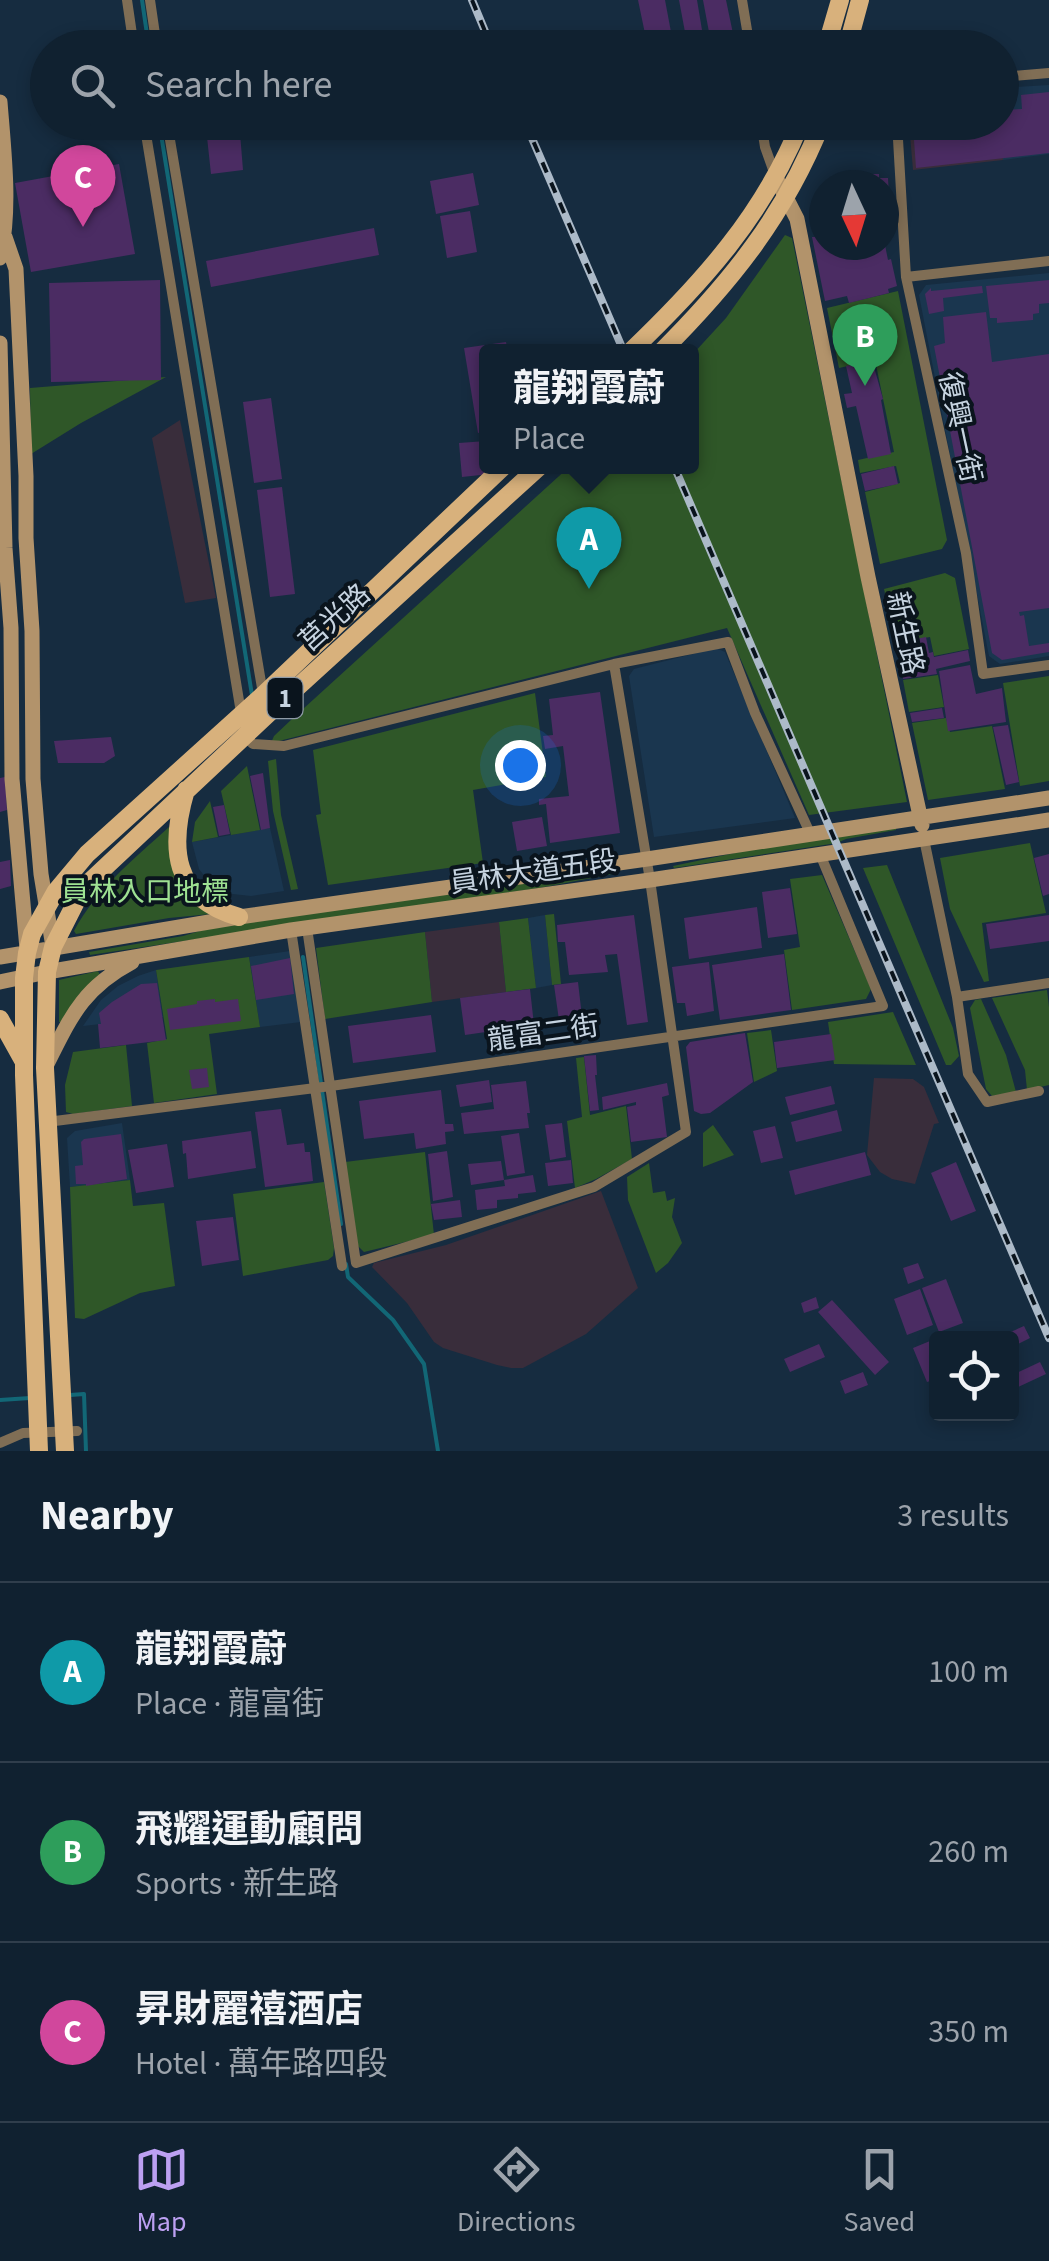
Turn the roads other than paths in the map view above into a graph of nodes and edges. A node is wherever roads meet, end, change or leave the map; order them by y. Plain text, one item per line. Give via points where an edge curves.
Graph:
1 (127, 0) edge
2 (150, 0) edge
3 (742, 0) edge
4 (840, 0) edge
5 (860, 0) edge
6 (131, 30) edge
7 (154, 30) edge
8 (747, 30) edge
9 (831, 30) edge
10 (852, 30) edge
11 (1049, 74) edge
12 (1019, 75) edge
13 (0, 102) edge
14 (147, 140) edge
15 (170, 140) edge
16 (764, 140) edge
17 (792, 140) edge
18 (815, 140) edge
19 (898, 140) edge
20 (775, 176) junction
21 (786, 196) junction
22 (2, 237) edge
23 (0, 258) edge
24 (1049, 262) edge
25 (906, 277) junction
26 (0, 344) edge
27 (638, 344) edge
28 (669, 344) edge
29 (496, 474) edge
30 (531, 474) edge
31 (26, 538) junction
32 (2, 550) edge
33 (614, 664) junction
34 (1049, 665) edge
35 (263, 694) junction
36 (242, 712) junction
37 (267, 715) junction
38 (245, 737) junction
39 (187, 789) junction
40 (1049, 798) edge
41 (920, 818) junction
42 (1049, 820) edge
43 (810, 833) junction
44 (924, 838) junction
45 (820, 854) junction
46 (647, 859) junction
47 (650, 880) junction
48 (46, 908) junction
49 (239, 917) junction
50 (299, 929) junction
51 (53, 948) junction
52 (166, 951) junction
53 (27, 953) junction
54 (0, 957) edge
55 (48, 972) junction
56 (24, 978) junction
57 (0, 982) edge
58 (1049, 983) edge
59 (957, 997) junction
60 (0, 1019) edge
61 (672, 1036) junction
62 (25, 1064) junction
63 (45, 1068) junction
64 (331, 1086) junction
65 (316, 1088) junction
66 (1039, 1091) dead end
67 (48, 1122) junction
68 (342, 1266) dead end
69 (70, 1431) junction
70 (39, 1442) edge
71 (0, 1444) edge
72 (65, 1451) edge

1 - 6 street
2 - 7 street
3 - 8 street
4 - 9 main road
5 - 10 main road
11 - 12 street
13 - 22 main road
14 - 36 street
15 - 35 street
16 - 20 street, 新生路
17 - 20 main road
18 - 21 main road
19 - 25 street, 復興一街
20 - 21 main road, 新生路
20 - 27 main road via 739,236
21 - 28 main road via 758,242
21 - 41 main road, 新生路 via 797,219
22 - 23 main road
22 - 31 main road via 16,269
24 - 25 street
25 - 34 street, 復興一街 via 966,554 984,674
26 - 32 main road
29 - 35 main road, 莒光路 / 1
30 - 37 main road, 莒光路 / 1
31 - 32 street
31 - 48 main road via 33,778
32 - 53 main road
33 - 38 street via 284,746 253,744
33 - 43 street via 728,642
33 - 46 street
35 - 36 main road, 莒光路 / 1
35 - 37 street
36 - 38 street
36 - 48 main road, 莒光路 / 1 via 87,854
37 - 38 main road, 莒光路 / 1
38 - 39 main road, 莒光路 / 1
39 - 49 main road via 176,834 181,868 203,898
39 - 51 main road, 莒光路 / 1 via 83,888
40 - 41 main road, 員林大道五段
41 - 43 main road, 員林大道五段
41 - 44 main road, 新生路
42 - 44 main road, 員林大道五段
43 - 46 main road, 員林大道五段
44 - 45 main road, 員林大道五段
44 - 59 street, 新生路
45 - 47 main road, 員林大道五段
45 - 61 street, 龍富二街 via 883,1006
46 - 47 street
46 - 49 main road, 員林大道五段
47 - 50 main road, 員林大道五段
47 - 61 street
48 - 51 main road, 1
48 - 53 main road, 莒光路 / 1
49 - 51 main road, 員林大道五段
50 - 52 main road, 員林大道五段
50 - 64 street
50 - 65 street
51 - 53 main road, 員林大道五段
51 - 55 main road, 1
52 - 55 main road, 員林大道五段
52 - 63 main road via 133,962 90,990
53 - 54 main road, 員林大道五段
53 - 56 main road, 1
55 - 56 main road, 員林大道五段
55 - 63 main road, 1
56 - 57 main road, 員林大道五段
56 - 62 main road, 1
58 - 59 street
59 - 66 street, 新生路 via 968,1074 986,1102
60 - 62 main road
61 - 64 street, 龍富二街
61 - 64 street via 686,1132 594,1187 356,1263
62 - 70 main road, 1
63 - 67 main road, 1
64 - 65 street, 龍富二街
65 - 67 street, 龍富二街
65 - 68 street
67 - 69 main road, 1
69 - 70 street
69 - 72 main road, 1
70 - 71 street via 23,1433

